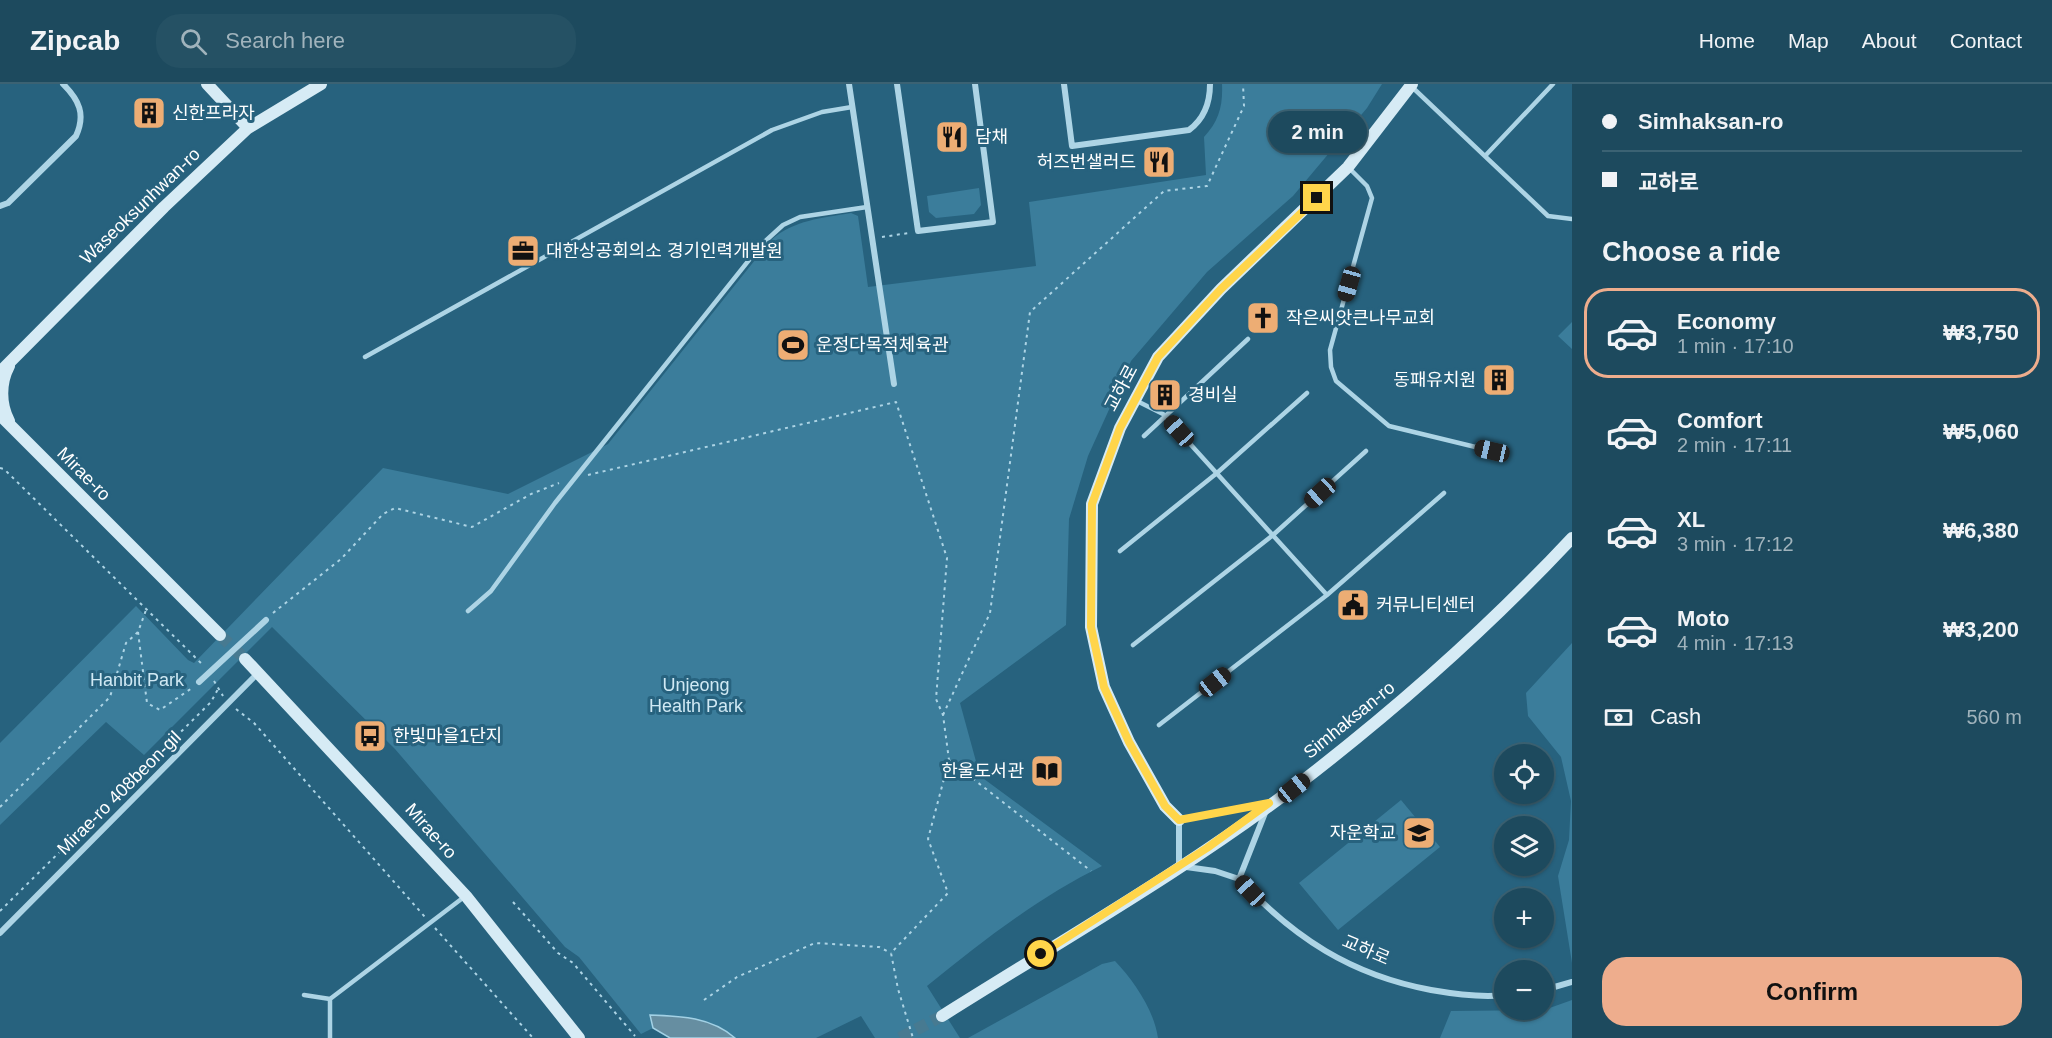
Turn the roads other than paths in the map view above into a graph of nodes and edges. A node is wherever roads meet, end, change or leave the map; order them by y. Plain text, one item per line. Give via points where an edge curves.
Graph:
1 (63, 84) edge
2 (207, 84) edge
3 (322, 84) edge
4 (849, 84) edge
5 (897, 84) edge
6 (975, 84) edge
7 (1064, 84) edge
8 (1210, 84) edge
9 (1553, 84) edge
10 (1412, 85) edge
11 (852, 107) junction
12 (248, 128) junction
13 (1485, 156) junction
14 (1348, 167) junction
15 (0, 206) edge
16 (867, 207) junction
17 (1572, 219) edge
18 (1248, 339) dead end
19 (15, 356) junction
20 (365, 357) dead end
21 (0, 364) edge
22 (0, 372) edge
23 (894, 384) dead end
24 (1307, 393) dead end
25 (1134, 400) junction
26 (0, 415) edge
27 (1167, 417) junction
28 (0, 421) edge
29 (17, 432) junction
30 (1144, 436) dead end
31 (1366, 451) dead end
32 (1492, 451) dead end
33 (1217, 474) junction
34 (1444, 492) dead end
35 (1273, 535) junction
36 (1572, 538) edge
37 (1120, 551) dead end
38 (1327, 595) junction
39 (468, 611) dead end
40 (266, 620) road end
41 (220, 635) tunnel mouth
42 (1132, 645) dead end
43 (245, 659) tunnel mouth
44 (258, 673) junction
45 (199, 682) road end
46 (1159, 725) dead end
47 (1269, 803) junction
48 (1179, 820) junction
49 (1179, 866) junction
50 (1239, 879) junction
51 (466, 896) junction
52 (0, 933) edge
53 (1572, 982) edge
54 (1554, 987) edge
55 (304, 995) dead end
56 (1494, 995) edge
57 (330, 999) junction
58 (942, 1016) tunnel mouth
59 (330, 1038) edge
60 (579, 1038) edge

1 - 15 street via 75,96 81,110 82,123 76,136 8,203
2 - 12 street
3 - 12 street, Waseoksunhwan-ro
4 - 11 street
5 - 6 street via 918,231 993,222
7 - 8 street via 1072,146 1189,130 1199,123 1207,108
9 - 13 lane
10 - 13 lane
10 - 14 street, 교하로
11 - 16 street
11 - 20 lane via 822,111 772,130
12 - 19 street, Waseoksunhwan-ro
13 - 17 lane via 1548,216
14 - 25 street, 교하로 via 1221,289 1158,357
14 - 32 lane via 1367,186 1372,198 1330,350 1336,381 1389,426
16 - 23 street
16 - 39 lane via 800,217 783,225 761,245 575,478 491,591
18 - 27 lane
19 - 21 street
19 - 22 street, Waseoksunhwan-ro
19 - 29 street via 1,387 6,415
24 - 33 lane
25 - 27 lane
25 - 48 street, 교하로 via 1092,504 1091,627 1104,687 1129,742 1165,806
26 - 29 street, Mirae-ro
27 - 30 lane
27 - 33 lane
28 - 29 street
29 - 41 street, Mirae-ro
31 - 35 lane
33 - 35 lane
33 - 37 lane
34 - 38 lane
35 - 38 lane
35 - 42 lane
36 - 47 street, Simhaksan-ro via 1518,596 1408,696 1294,788
38 - 46 lane
40 - 45 street
43 - 44 street, Mirae-ro
44 - 51 street, Mirae-ro
44 - 52 street, Mirae-ro 408beon-gil
47 - 48 street
47 - 49 street, Simhaksan-ro
47 - 50 street
48 - 49 street
49 - 50 street
49 - 58 street, Simhaksan-ro
50 - 56 street, 교하로 via 1291,928 1322,951 1357,969 1405,985 1451,994
51 - 57 lane
51 - 60 street, Mirae-ro
53 - 54 street
55 - 57 lane
57 - 59 lane

